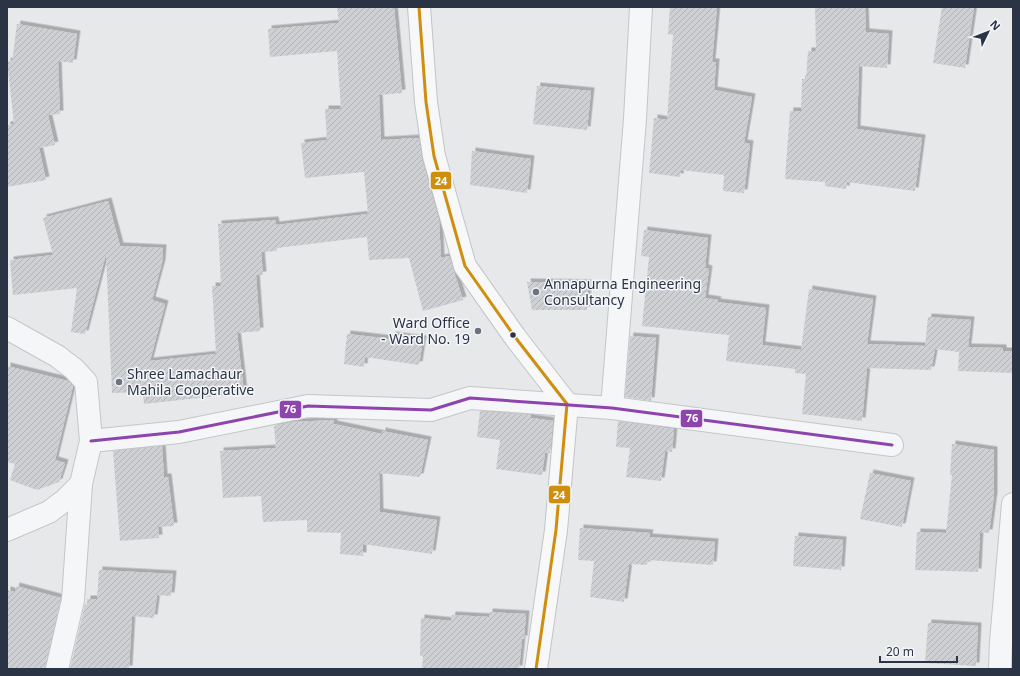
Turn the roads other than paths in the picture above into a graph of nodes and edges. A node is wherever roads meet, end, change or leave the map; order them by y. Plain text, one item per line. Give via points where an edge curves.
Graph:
1 (419, 7) edge
2 (641, 7) edge
3 (7, 328) edge
4 (567, 404) junction
5 (612, 408) junction
6 (91, 440) junction
7 (892, 445) dead end
8 (81, 484) junction
9 (1013, 504) edge
10 (7, 530) edge
11 (57, 669) edge
12 (536, 669) edge
13 (1000, 669) edge

1 - 4 main road via 426,102 434,156 464,266
2 - 5 street via 635,126
3 - 6 street via 57,356 86,382
4 - 5 street
4 - 6 street via 470,398 431,410 308,406 179,432
4 - 12 main road via 556,530
5 - 7 street
6 - 8 street
8 - 10 street via 49,512
8 - 11 street via 73,600
9 - 13 street

